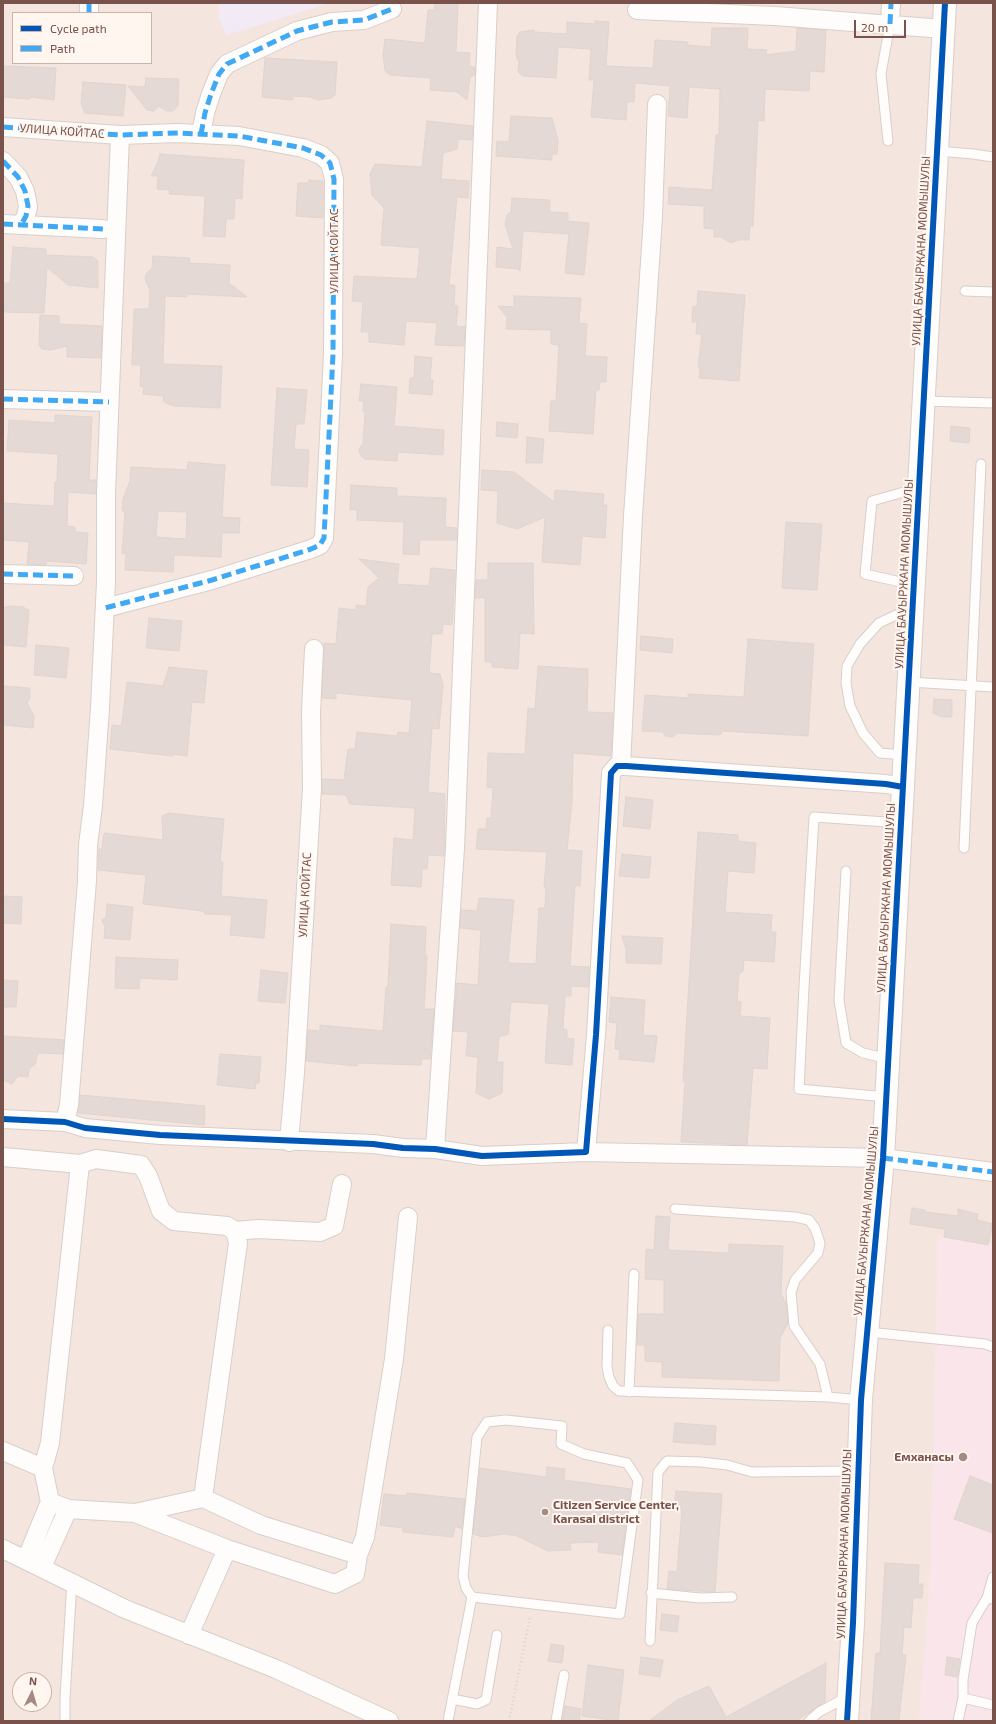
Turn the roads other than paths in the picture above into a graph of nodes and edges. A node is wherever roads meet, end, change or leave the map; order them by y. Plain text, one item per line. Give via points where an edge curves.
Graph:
1 (488, 3) edge
2 (891, 3) edge
3 (945, 3) edge
4 (392, 9) dead end
5 (637, 10) dead end
6 (890, 24) junction
7 (944, 29) junction
8 (657, 104) dead end
9 (3, 128) edge
10 (201, 134) junction
11 (120, 135) junction
12 (888, 141) dead end
13 (937, 151) junction
14 (993, 157) edge
15 (3, 161) edge
16 (3, 224) edge
17 (21, 225) junction
18 (103, 229) dead end
19 (965, 291) dead end
20 (993, 292) edge
21 (3, 399) edge
22 (924, 401) junction
23 (109, 402) junction
24 (993, 403) edge
25 (981, 464) dead end
26 (919, 488) junction
27 (3, 574) edge
28 (74, 576) dead end
29 (914, 585) junction
30 (913, 607) junction
31 (105, 608) junction
32 (314, 649) dead end
33 (908, 682) junction
34 (971, 686) junction
35 (993, 687) edge
36 (904, 755) junction
37 (622, 766) junction
38 (903, 787) junction
39 (901, 822) junction
40 (964, 848) dead end
41 (846, 871) dead end
42 (888, 1059) junction
43 (886, 1097) junction
44 (3, 1119) edge
45 (65, 1122) junction
46 (289, 1142) junction
47 (435, 1149) junction
48 (586, 1152) junction
49 (3, 1157) edge
50 (883, 1158) junction
51 (80, 1164) junction
52 (993, 1172) edge
53 (342, 1184) dead end
54 (675, 1209) dead end
55 (408, 1217) dead end
56 (236, 1231) junction
57 (634, 1274) dead end
58 (608, 1330) dead end
59 (868, 1332) junction
60 (993, 1346) edge
61 (629, 1392) junction
62 (828, 1397) junction
63 (861, 1400) junction
64 (3, 1452) edge
65 (43, 1468) junction
66 (858, 1471) junction
67 (203, 1498) junction
68 (50, 1502) junction
69 (68, 1509) junction
70 (135, 1513) junction
71 (3, 1548) edge
72 (227, 1549) junction
73 (358, 1555) junction
74 (34, 1563) junction
75 (993, 1577) edge
76 (72, 1581) junction
77 (651, 1593) junction
78 (472, 1597) junction
79 (732, 1597) dead end
80 (990, 1598) edge
81 (189, 1635) junction
82 (497, 1635) dead end
83 (650, 1641) dead end
84 (564, 1675) dead end
85 (848, 1697) junction
86 (963, 1698) junction
87 (452, 1699) junction
88 (993, 1705) edge
89 (65, 1721) edge
90 (389, 1721) edge
91 (448, 1721) edge
92 (556, 1721) edge
93 (809, 1721) edge
94 (846, 1721) edge
95 (958, 1721) edge

1 - 47 street via 455,841
2 - 6 street
3 - 7 street, УЛИЦА БАУЫРЖАНА МОМЫШУЛЫ
4 - 10 street via 364,20 332,22 297,31 227,64 219,74 205,113
5 - 6 street
6 - 7 street
6 - 12 lane via 882,74
7 - 13 street, УЛИЦА БАУЫРЖАНА МОМЫШУЛЫ
8 - 37 street via 654,217 634,516
9 - 11 street, УЛИЦА КОЙТАС
10 - 11 street, УЛИЦА КОЙТАС
10 - 31 street, УЛИЦА КОЙТАС via 239,136 304,148 321,155 330,163 334,179 333,354 324,538 320,545 311,549 212,580
11 - 23 street
13 - 14 lane
13 - 22 street, УЛИЦА БАУЫРЖАНА МОМЫШУЛЫ
15 - 17 street via 18,177 25,191 28,206
16 - 17 street
17 - 18 street
19 - 20 lane
21 - 23 street
22 - 24 lane
22 - 26 street, УЛИЦА БАУЫРЖАНА МОМЫШУЛЫ
23 - 31 street
25 - 34 lane
26 - 29 street, УЛИЦА БАУЫРЖАНА МОМЫШУЛЫ
26 - 29 lane via 872,501 865,574
27 - 28 street
29 - 30 street, УЛИЦА БАУЫРЖАНА МОМЫШУЛЫ
30 - 33 street, УЛИЦА БАУЫРЖАНА МОМЫШУЛЫ
30 - 36 lane via 879,623 860,644 847,666 846,683 850,706 863,733 880,753
31 - 45 street via 94,798 88,845 69,1105
32 - 46 street, УЛИЦА КОЙТАС via 311,712 312,788
33 - 34 lane
33 - 36 street, УЛИЦА БАУЫРЖАНА МОМЫШУЛЫ
34 - 35 lane
34 - 40 lane
36 - 38 street, УЛИЦА БАУЫРЖАНА МОМЫШУЛЫ
37 - 38 street
37 - 48 street via 617,766 611,773 596,1035
38 - 39 street, УЛИЦА БАУЫРЖАНА МОМЫШУЛЫ
39 - 42 street, УЛИЦА БАУЫРЖАНА МОМЫШУЛЫ
39 - 43 lane via 814,817 804,988 799,1089
41 - 42 lane via 839,1000 846,1043 863,1053
42 - 43 street, УЛИЦА БАУЫРЖАНА МОМЫШУЛЫ
43 - 50 street, УЛИЦА БАУЫРЖАНА МОМЫШУЛЫ
44 - 45 street
45 - 46 street via 85,1128 160,1135
46 - 47 street via 373,1144
47 - 48 street via 482,1156
48 - 50 street
49 - 51 street
50 - 52 street
50 - 59 street, УЛИЦА БАУЫРЖАНА МОМЫШУЛЫ
51 - 56 street via 96,1160 141,1164 161,1211 174,1221 228,1226
51 - 65 street via 50,1444
53 - 56 street via 334,1226 320,1232 258,1229
54 - 62 lane via 809,1220 820,1243 818,1253 795,1280 791,1292 792,1318 794,1326 820,1364
55 - 73 street via 394,1359 365,1537
56 - 67 street via 238,1243
57 - 61 lane
58 - 61 lane via 609,1377 619,1391
59 - 60 lane
59 - 63 street, УЛИЦА БАУЫРЖАНА МОМЫШУЛЫ
61 - 62 lane
62 - 63 lane
63 - 66 street, УЛИЦА БАУЫРЖАНА МОМЫШУЛЫ
64 - 65 street
65 - 68 street
66 - 77 lane via 752,1472 714,1464 666,1461 658,1472
66 - 85 street, УЛИЦА БАУЫРЖАНА МОМЫШУЛЫ
67 - 70 street
67 - 73 street via 261,1525
68 - 69 street
68 - 74 street
69 - 70 street
69 - 74 street
70 - 72 street
71 - 74 street
72 - 73 street via 335,1584 355,1574
72 - 81 street
74 - 76 street
75 - 80 lane
76 - 81 street via 125,1609
76 - 89 lane
77 - 79 lane via 700,1598
77 - 83 lane
78 - 78 lane via 463,1576 477,1437 487,1422 506,1420 562,1426 561,1444 584,1454 627,1463 638,1480 620,1614
78 - 87 lane
80 - 86 lane via 972,1622
81 - 90 street via 276,1669
82 - 87 lane via 486,1700 477,1704
84 - 92 lane
85 - 93 lane via 819,1712
85 - 94 street, УЛИЦА БАУЫРЖАНА МОМЫШУЛЫ
86 - 88 lane
86 - 95 lane
87 - 91 lane

